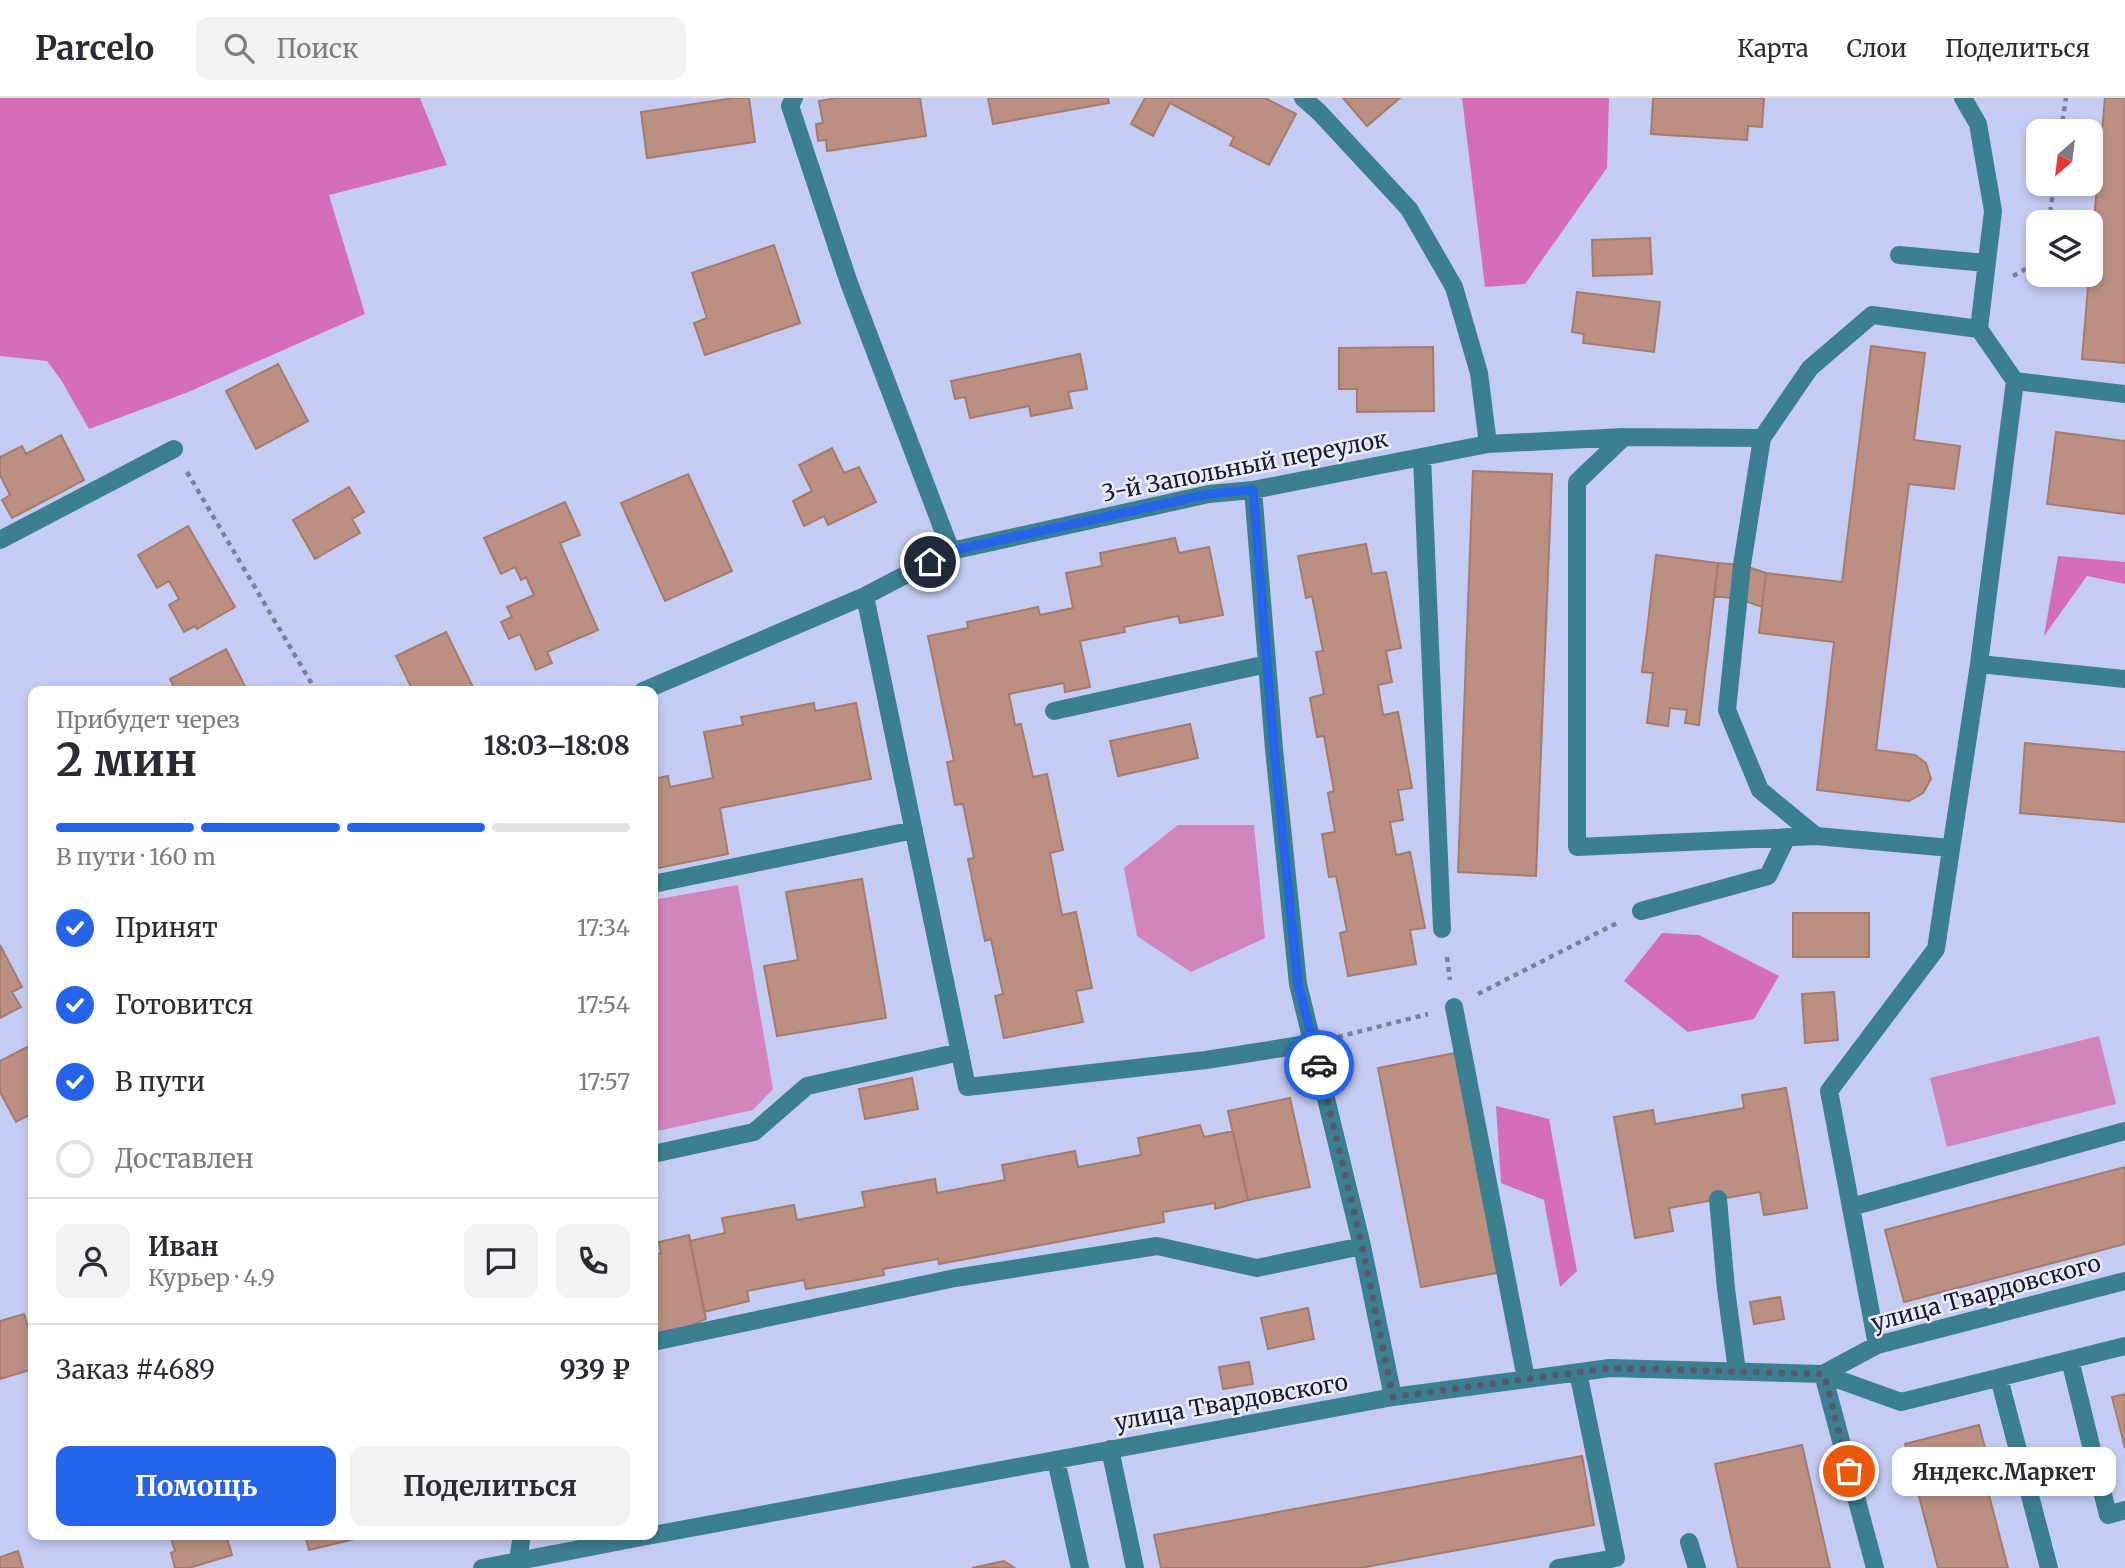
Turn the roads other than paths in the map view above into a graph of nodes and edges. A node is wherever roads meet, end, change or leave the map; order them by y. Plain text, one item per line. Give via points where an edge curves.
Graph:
1 (794, 98) edge
2 (1303, 98) edge
3 (1963, 98) edge
4 (1899, 255) dead end
5 (1986, 263) junction
6 (1979, 329) junction
7 (2015, 381) junction
8 (2125, 394) edge
9 (1624, 437) junction
10 (1762, 438) junction
11 (1488, 444) junction
12 (174, 449) road end
13 (1422, 457) junction
14 (1253, 490) junction
15 (0, 540) edge
16 (951, 551) junction
17 (865, 596) junction
18 (1267, 664) junction
19 (1979, 664) junction
20 (2125, 679) edge
21 (655, 686) edge
22 (1054, 711) dead end
23 (914, 830) junction
24 (1816, 836) junction
25 (1787, 837) junction
26 (1951, 848) junction
27 (658, 883) edge
28 (1641, 911) road end
29 (1442, 929) road end
30 (1454, 1007) road end
31 (1313, 1043) junction
32 (960, 1052) junction
33 (2125, 1130) edge
34 (658, 1153) edge
35 (1718, 1199) dead end
36 (1851, 1207) junction
37 (1362, 1246) junction
38 (2125, 1281) edge
39 (658, 1341) edge
40 (1877, 1345) junction
41 (2125, 1346) edge
42 (2070, 1360) junction
43 (1737, 1371) junction
44 (1578, 1372) junction
45 (1824, 1374) junction
46 (1999, 1377) junction
47 (1525, 1379) junction
48 (1393, 1397) junction
49 (1110, 1449) junction
50 (1056, 1460) junction
51 (2125, 1510) edge
52 (658, 1534) edge
53 (521, 1540) edge
54 (630, 1540) edge
55 (1689, 1542) dead end
56 (519, 1564) edge
57 (1568, 1567) edge
58 (482, 1568) edge
59 (1080, 1568) edge
60 (1135, 1568) edge
61 (1697, 1568) edge
62 (1875, 1568) edge
63 (2049, 1568) edge

1 - 16 street via 790,106 849,283
2 - 11 street via 1409,209 1454,287 1479,373
3 - 5 street via 1978,124 1993,211
4 - 5 street
5 - 6 street
6 - 7 street
6 - 10 street via 1872,315 1810,368
7 - 8 street
7 - 19 street
9 - 10 street, 3-й Запольный переулок
9 - 11 street, 3-й Запольный переулок
9 - 25 street via 1577,482 1577,847
10 - 24 street via 1742,565 1727,710 1760,790
11 - 13 street, 3-й Запольный переулок
12 - 15 street
13 - 14 street, 3-й Запольный переулок
13 - 29 street
14 - 16 street, 3-й Запольный переулок via 1209,494
14 - 18 street
16 - 17 street, 3-й Запольный переулок
17 - 21 street, 3-й Запольный переулок
17 - 23 street
18 - 22 street
18 - 31 street via 1298,984
19 - 20 street
19 - 26 street
23 - 27 street
23 - 32 street
24 - 25 street
24 - 26 street
25 - 28 street via 1768,876
26 - 36 street via 1936,949 1829,1091
30 - 47 street
31 - 32 street via 967,1087
31 - 37 street
32 - 34 street via 807,1086 754,1132
33 - 36 street
35 - 43 street
36 - 40 street
37 - 39 street via 1257,1268 1157,1246 955,1278
37 - 48 street
38 - 40 street, улица Твардовского
40 - 45 street, улица Твардовского
41 - 42 street, улица Твардовского
42 - 46 street, улица Твардовского
42 - 51 street via 2108,1515
43 - 44 street, улица Твардовского via 1610,1368
43 - 45 street, улица Твардовского
44 - 47 street, улица Твардовского
44 - 57 street via 1616,1558
45 - 46 street, улица Твардовского via 1901,1402
45 - 62 street
46 - 63 street
47 - 48 street, улица Твардовского
48 - 49 street, улица Твардовского
49 - 50 street, улица Твардовского
49 - 60 street
50 - 52 street, улица Твардовского
50 - 59 street
53 - 56 street
54 - 56 street, улица Твардовского
55 - 61 street
56 - 58 street, улица Твардовского

